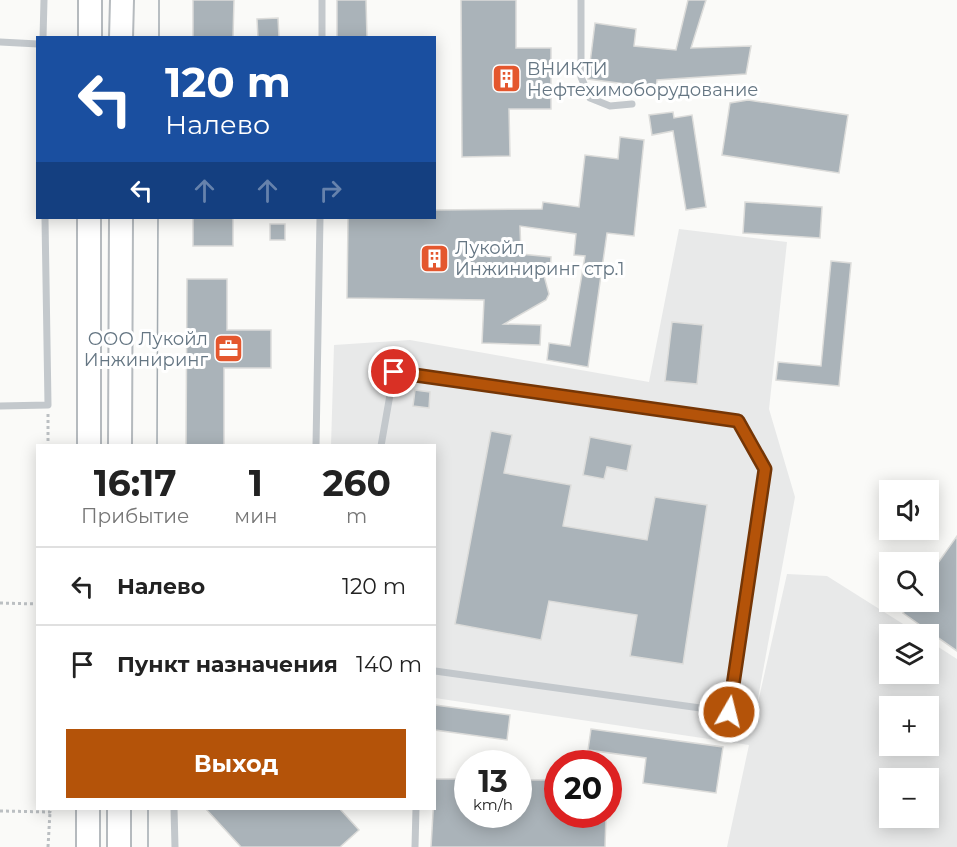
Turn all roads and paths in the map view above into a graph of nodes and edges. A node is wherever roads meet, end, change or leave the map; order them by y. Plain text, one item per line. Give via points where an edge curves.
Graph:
1 (44, 0) edge
2 (90, 0) edge
3 (122, 0) edge
4 (322, 0) edge
5 (581, 0) edge
6 (43, 36) edge
7 (90, 36) edge
8 (121, 36) edge
9 (322, 36) edge
10 (0, 42) edge
11 (36, 44) edge
12 (632, 104) dead end
13 (45, 219) edge
14 (89, 219) edge
15 (121, 219) edge
16 (320, 219) edge
17 (48, 405) junction
18 (0, 406) edge
19 (48, 444) edge
20 (90, 444) edge
21 (120, 444) edge
22 (316, 444) edge
23 (381, 444) edge
24 (0, 603) edge
25 (36, 603) edge
26 (436, 671) edge
27 (50, 810) edge
28 (88, 810) edge
29 (119, 810) edge
30 (174, 810) edge
31 (416, 810) edge
32 (0, 811) edge
33 (48, 847) edge
34 (88, 847) edge
35 (119, 847) edge
36 (175, 847) edge
37 (415, 847) edge

1 - 6 lane
2 - 7 main road
3 - 8 main road
4 - 9 lane
5 - 12 lane via 581,77 590,98 610,106
10 - 11 lane
13 - 17 lane
14 - 20 main road
15 - 21 main road
16 - 22 lane
17 - 18 lane
17 - 19 path
23 - 26 lane via 394,372 738,421 765,469 729,712
24 - 25 path
27 - 32 path
27 - 33 path
28 - 34 main road
29 - 35 main road
30 - 36 lane
31 - 37 lane

